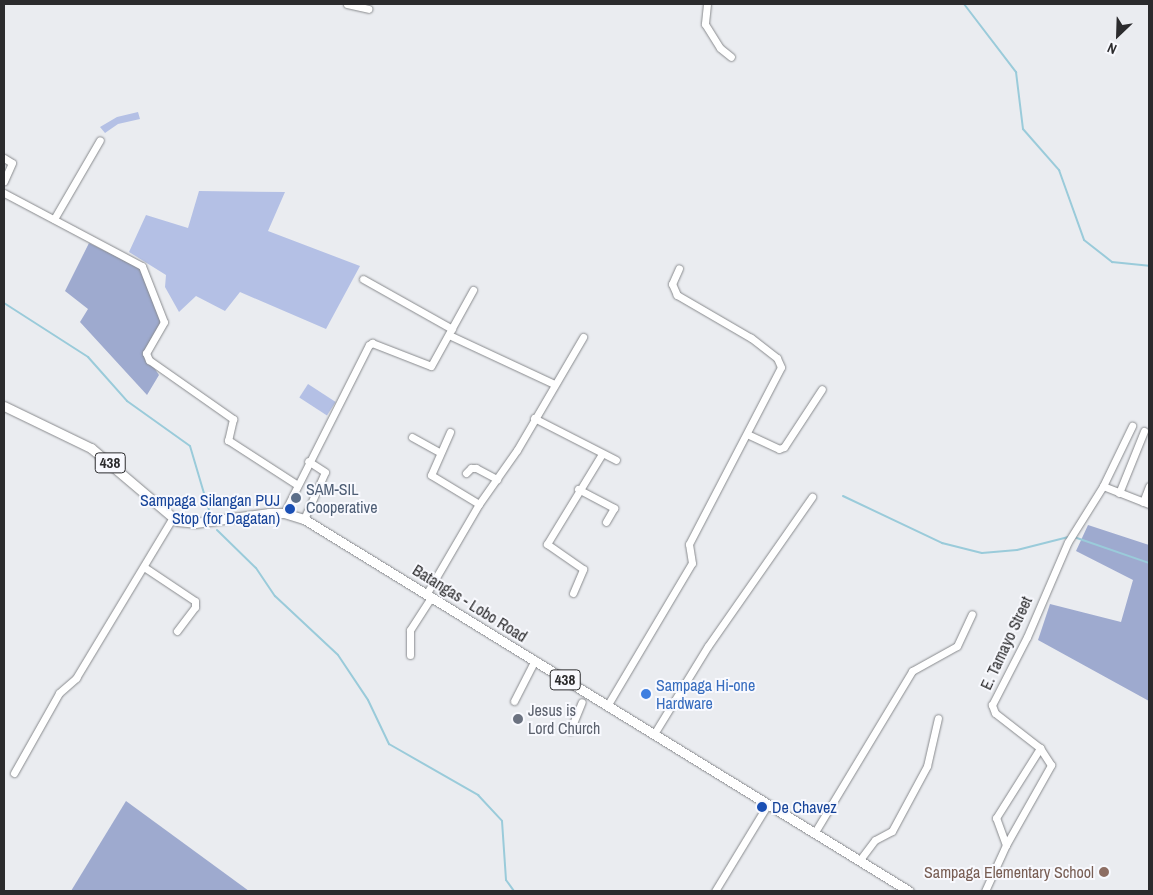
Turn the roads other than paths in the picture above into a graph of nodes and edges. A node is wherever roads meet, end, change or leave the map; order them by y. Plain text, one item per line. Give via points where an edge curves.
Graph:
1 (347, 4) edge
2 (707, 4) edge
3 (368, 9) dead end
4 (731, 57) dead end
5 (100, 140) dead end
6 (4, 158) edge
7 (4, 182) edge
8 (4, 193) edge
9 (54, 219) junction
10 (679, 268) dead end
11 (363, 279) dead end
12 (473, 290) dead end
13 (451, 332) junction
14 (583, 337) dead end
15 (554, 384) junction
16 (822, 389) dead end
17 (4, 406) edge
18 (534, 418) junction
19 (1132, 426) dead end
20 (1144, 431) dead end
21 (450, 432) dead end
22 (747, 434) junction
23 (412, 437) dead end
24 (439, 452) junction
25 (602, 454) junction
26 (616, 460) dead end
27 (308, 461) junction
28 (466, 473) dead end
29 (497, 479) junction
30 (296, 484) junction
31 (1103, 486) junction
32 (1149, 486) edge
33 (578, 489) junction
34 (1119, 493) junction
35 (812, 497) dead end
36 (1146, 503) edge
37 (479, 504) junction
38 (284, 512) junction
39 (172, 519) junction
40 (304, 519) junction
41 (606, 522) dead end
42 (144, 566) junction
43 (572, 593) dead end
44 (429, 595) junction
45 (972, 614) dead end
46 (177, 631) dead end
47 (410, 656) dead end
48 (535, 660) junction
49 (585, 698) junction
50 (514, 701) dead end
51 (607, 706) junction
52 (938, 718) dead end
53 (570, 731) dead end
54 (654, 734) junction
55 (1040, 748) junction
56 (14, 773) dead end
57 (768, 804) junction
58 (815, 832) junction
59 (1006, 846) junction
60 (859, 860) junction
61 (715, 891) edge
62 (909, 891) edge
63 (985, 891) edge

1 - 3 street
2 - 4 street via 705,24 720,48
5 - 9 street
6 - 7 street via 12,162
8 - 9 street
9 - 30 street via 142,266 164,322 146,354 149,360 233,419 228,440
10 - 22 street via 672,284 677,295 751,338 780,362 777,375
11 - 13 street
12 - 13 street
13 - 15 street
13 - 27 street via 431,366 372,343 369,345
14 - 15 street
15 - 18 street
16 - 22 street via 784,447 779,448
17 - 39 main road, 438 via 91,448
18 - 25 street
18 - 29 street
19 - 31 street
20 - 34 street
21 - 24 street
22 - 51 street via 689,544 692,563
23 - 24 street
24 - 37 street via 432,476
25 - 26 street
25 - 33 street
27 - 30 street
27 - 40 street via 325,471
28 - 29 street via 473,468
29 - 37 street
30 - 38 street
31 - 34 street
31 - 55 street, E. Tamayo Street via 1080,521 992,705 996,712
32 - 36 street
33 - 41 street via 614,508
33 - 43 street via 547,544 583,569
34 - 36 street
35 - 54 street via 708,646
37 - 44 street
38 - 39 main road, Batangas - Lobo Road / 438 via 190,523
38 - 40 main road, Batangas - Lobo Road / 438
39 - 42 street
40 - 44 main road, Batangas - Lobo Road / 438
42 - 46 street via 195,601 195,607
42 - 56 street via 76,678 59,693
44 - 47 street via 410,630
44 - 48 main road, Batangas - Lobo Road / 438
45 - 58 street via 957,646 912,671
48 - 49 main road, Batangas - Lobo Road / 438
48 - 50 street
49 - 51 main road, Batangas - Lobo Road / 438
49 - 53 street
51 - 54 main road, Batangas - Lobo Road / 438
52 - 60 street via 927,766 892,831 875,840
54 - 57 main road, Batangas - Lobo Road / 438
55 - 59 street via 996,818
55 - 59 street, E. Tamayo Street via 1051,765
57 - 58 main road, Batangas - Lobo Road / 438
57 - 61 street
58 - 60 main road, Batangas - Lobo Road / 438
59 - 63 street, E. Tamayo Street
60 - 62 main road, Batangas - Lobo Road / 438

